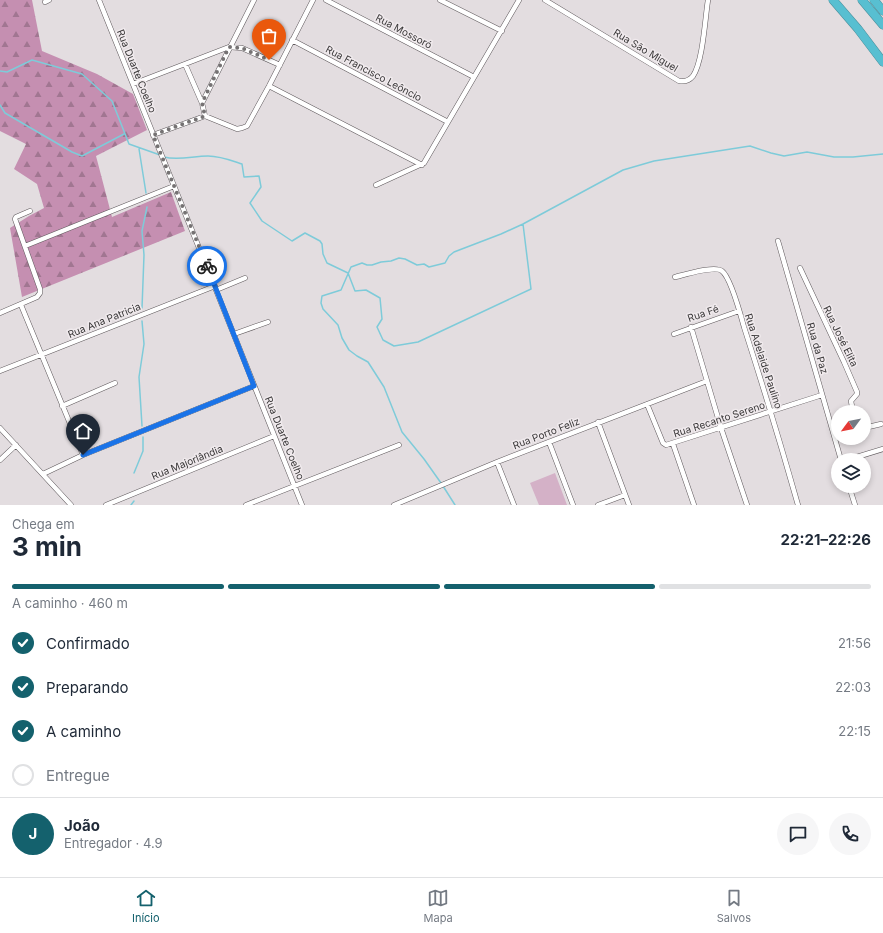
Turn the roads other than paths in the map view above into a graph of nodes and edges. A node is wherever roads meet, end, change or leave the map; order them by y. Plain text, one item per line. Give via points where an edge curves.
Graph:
1 (99, 0) edge
2 (254, 0) edge
3 (313, 0) edge
4 (326, 0) edge
5 (440, 0) edge
6 (519, 0) edge
7 (545, 0) edge
8 (708, 0) edge
9 (833, 0) edge
10 (862, 0) edge
11 (874, 0) edge
12 (883, 11) edge
13 (883, 25) edge
14 (502, 31) junction
15 (292, 40) junction
16 (229, 47) junction
17 (883, 62) edge
18 (185, 64) junction
19 (280, 65) junction
20 (474, 77) junction
21 (133, 84) junction
22 (269, 86) junction
23 (202, 103) junction
24 (205, 116) junction
25 (448, 122) junction
26 (153, 135) junction
27 (422, 164) junction
28 (376, 185) dead end
29 (174, 186) junction
30 (30, 210) dead end
31 (778, 241) dead end
32 (25, 246) junction
33 (800, 268) dead end
34 (675, 277) dead end
35 (245, 278) dead end
36 (216, 288) junction
37 (21, 305) junction
38 (739, 311) junction
39 (0, 313) edge
40 (268, 322) dead end
41 (691, 327) junction
42 (234, 334) junction
43 (674, 334) dead end
44 (41, 355) junction
45 (0, 371) edge
46 (707, 381) junction
47 (115, 383) dead end
48 (254, 386) junction
49 (822, 396) junction
50 (647, 404) junction
51 (851, 405) edge
52 (62, 406) junction
53 (771, 412) junction
54 (831, 421) edge
55 (598, 422) junction
56 (882, 424) dead end
57 (871, 426) edge
58 (0, 428) edge
59 (721, 428) junction
60 (274, 436) junction
61 (549, 442) junction
62 (673, 444) junction
63 (16, 445) junction
64 (399, 445) dead end
65 (883, 449) edge
66 (870, 453) edge
67 (83, 455) junction
68 (0, 460) edge
69 (498, 462) junction
70 (43, 474) junction
71 (294, 486) junction
72 (851, 493) edge
73 (625, 495) junction
74 (71, 505) edge
75 (106, 505) edge
76 (246, 505) edge
77 (302, 505) edge
78 (394, 505) edge
79 (514, 505) edge
80 (573, 505) edge
81 (598, 505) edge
82 (628, 505) edge
83 (694, 505) edge
84 (747, 505) edge
85 (798, 505) edge
86 (855, 505) edge

1 - 21 street, Rua Duarte Coelho
2 - 16 street
3 - 15 street
4 - 20 street, Rua Mossoró
5 - 14 street
6 - 14 street
7 - 8 street, Rua São Miguel via 684,81 693,76 700,60
9 - 17 highway
10 - 13 highway
11 - 12 highway
14 - 20 street
15 - 19 street
15 - 25 street, Rua Francisco Leôncio
16 - 18 street
16 - 19 street via 242,48
16 - 23 street
18 - 21 street
18 - 23 street
19 - 22 street
20 - 25 street
21 - 26 street, Rua Duarte Coelho
22 - 24 street via 247,126 237,129
22 - 27 street
23 - 24 street
24 - 26 street
25 - 27 street
26 - 29 street, Rua Duarte Coelho
27 - 28 street
29 - 32 street
29 - 36 street, Rua Duarte Coelho
30 - 32 street via 15,219
31 - 49 street, Rua da Paz
32 - 37 street via 40,291 37,298
33 - 51 street, Rua José Elita via 857,392
34 - 38 street, Rua Adelaide Paulino via 709,269 722,270
35 - 36 street, Rua Ana Patricia
36 - 42 street, Rua Duarte Coelho
36 - 44 street, Rua Ana Patricia
37 - 39 street
37 - 44 street
38 - 41 street, Rua Fé
38 - 53 street, Rua Adelaide Paulino
40 - 42 street
41 - 43 street, Rua Fé
41 - 46 street
42 - 48 street, Rua Duarte Coelho
44 - 45 street, Rua Ana Patricia
44 - 52 street
46 - 50 street, Rua Porto Feliz
46 - 59 street
47 - 52 street
48 - 60 street, Rua Duarte Coelho
48 - 67 street
49 - 53 street, Rua Recanto Sereno
49 - 54 street, Rua da Paz
50 - 55 street, Rua Porto Feliz
50 - 62 street, Rua Recanto Sereno via 663,443
52 - 67 street
53 - 59 street, Rua Recanto Sereno
53 - 85 street, Rua Adelaide Paulino
55 - 61 street, Rua Porto Feliz
55 - 73 street
56 - 57 street
58 - 63 street
59 - 62 street, Rua Recanto Sereno
59 - 84 street
60 - 71 street, Rua Duarte Coelho
60 - 75 street, Rua Majorlândia
61 - 69 street, Rua Porto Feliz
61 - 80 street
62 - 83 street
63 - 68 street
63 - 70 street
64 - 71 street
65 - 66 street
67 - 70 street
69 - 78 street, Rua Porto Feliz
69 - 79 street
70 - 74 street
71 - 76 street
71 - 77 street, Rua Duarte Coelho
72 - 86 street
73 - 81 street
73 - 82 street

